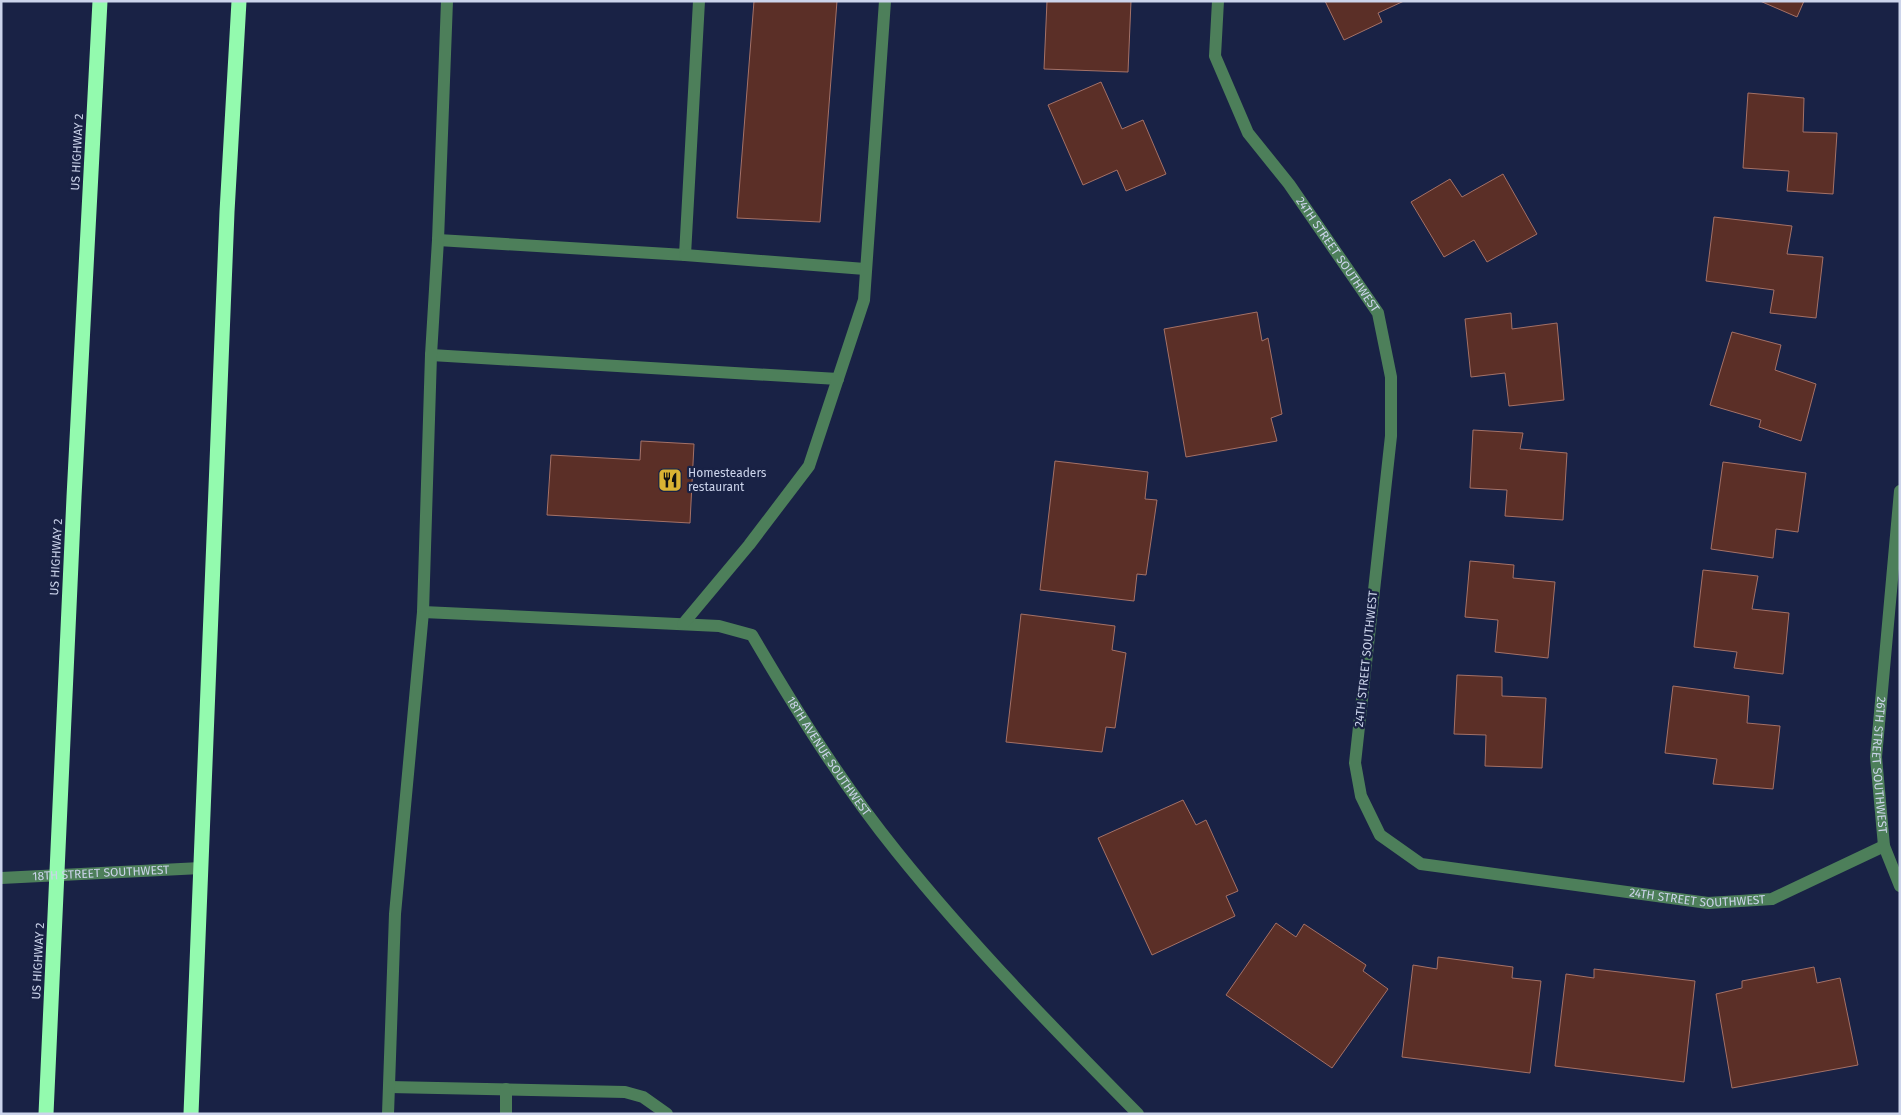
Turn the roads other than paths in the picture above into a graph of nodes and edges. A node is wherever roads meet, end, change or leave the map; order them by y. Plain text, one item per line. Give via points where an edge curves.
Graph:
1 (100, 1) edge
2 (239, 1) edge
3 (447, 1) edge
4 (699, 1) edge
5 (885, 1) edge
6 (1218, 1) edge
7 (438, 240) junction
8 (685, 256) junction
9 (864, 269) junction
10 (431, 354) junction
11 (838, 379) junction
12 (1900, 491) edge
13 (424, 612) junction
14 (683, 624) junction
15 (1884, 846) junction
16 (201, 868) junction
17 (56, 875) junction
18 (1, 878) edge
19 (1900, 886) edge
20 (389, 1087) junction
21 (506, 1089) junction
22 (46, 1114) edge
23 (191, 1114) edge
24 (388, 1114) edge
25 (506, 1114) edge
26 (666, 1114) edge
27 (1138, 1114) edge

1 - 17 highway, US HIGHWAY 2
2 - 16 highway via 227,212
3 - 7 street
4 - 8 street
5 - 9 street
6 - 15 street, 24TH STREET SOUTHWEST via 1215,56 1248,133 1289,184 1378,313 1389,368 1391,436 1355,763 1361,796 1380,835 1421,864 1708,903 1772,899
7 - 8 street
7 - 10 street
8 - 9 street
9 - 11 street via 864,300
10 - 11 street
10 - 13 street
11 - 14 street via 809,466
12 - 15 street, 26TH STREET SOUTHWEST via 1876,757
13 - 14 street, 18TH AVENUE SOUTHWEST
13 - 20 street via 395,914
14 - 27 street, 18TH AVENUE SOUTHWEST via 719,626 752,635 806,727 896,851 967,935
15 - 19 street, 26TH STREET SOUTHWEST
16 - 17 street, 18TH STREET SOUTHWEST
16 - 23 highway
17 - 18 street, 18TH STREET SOUTHWEST
17 - 22 highway, US HIGHWAY 2
20 - 21 street
20 - 24 street
21 - 25 street
21 - 26 street via 625,1092 642,1097

